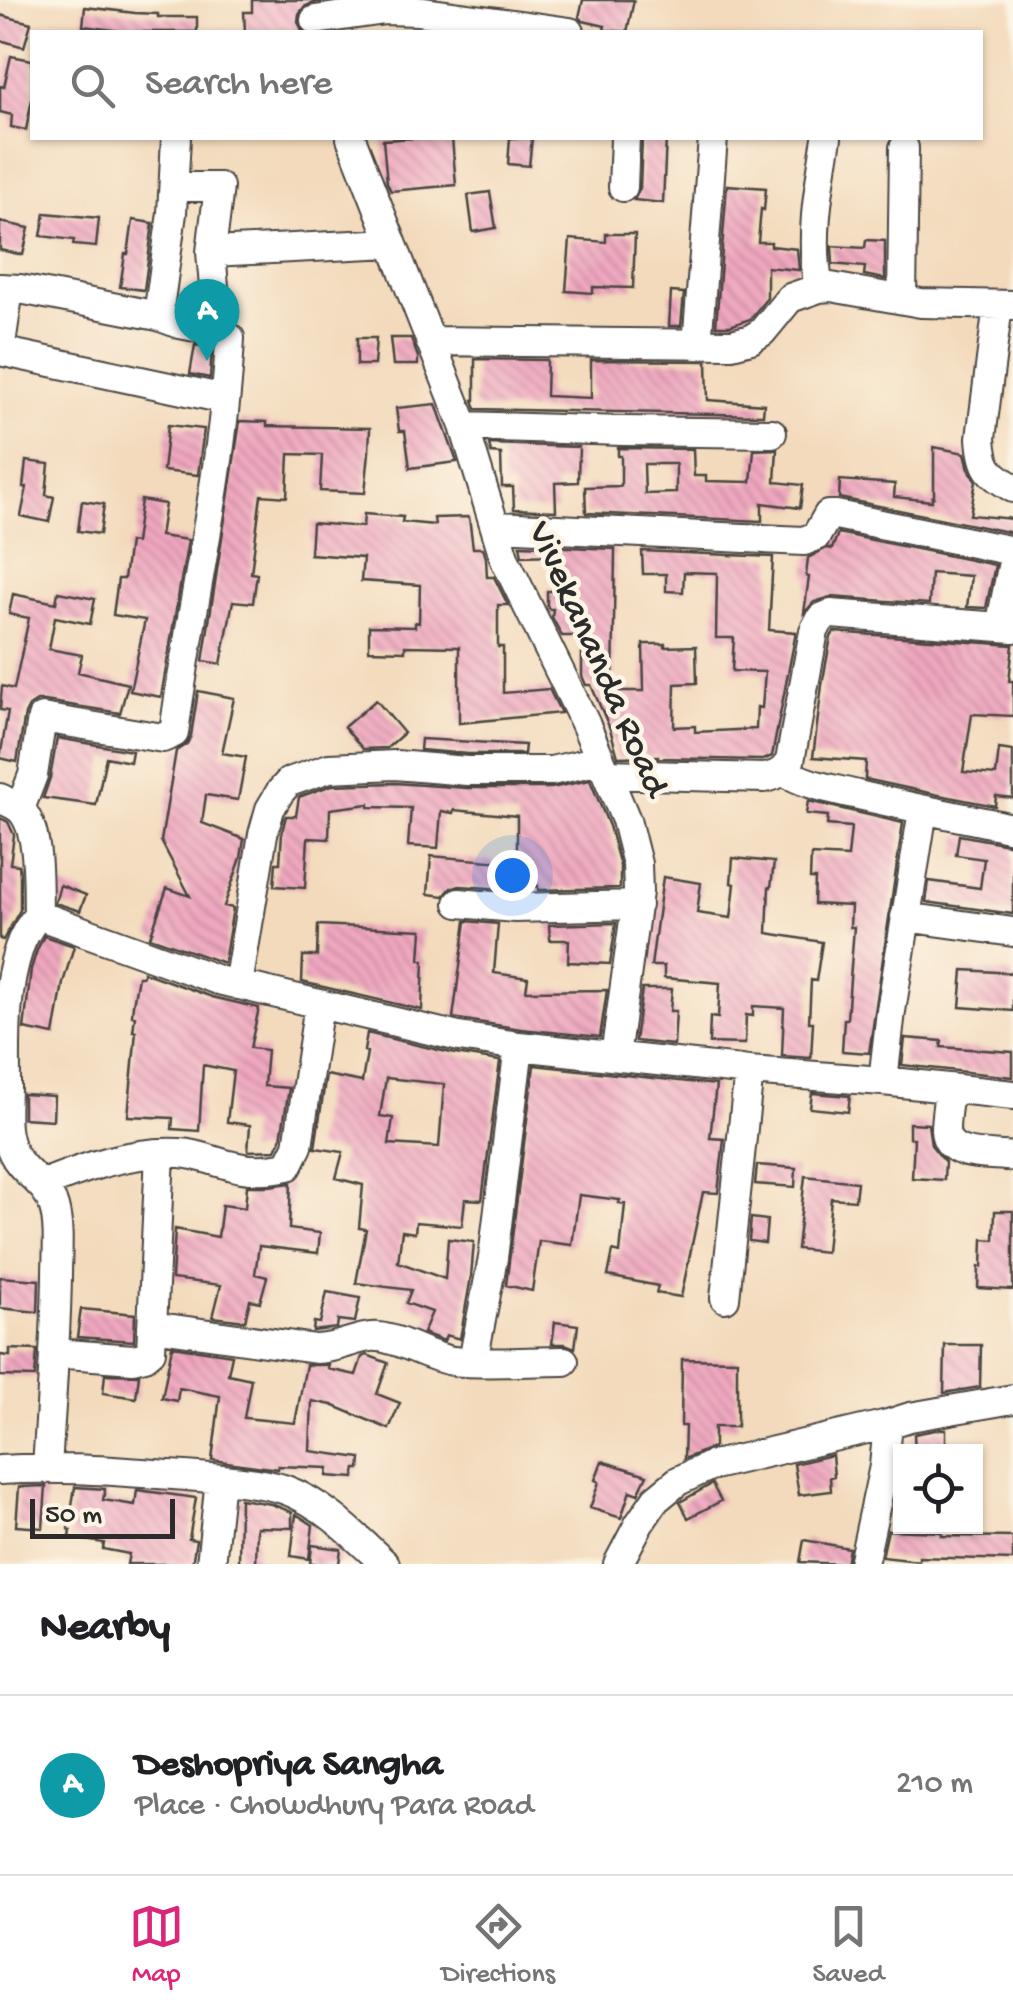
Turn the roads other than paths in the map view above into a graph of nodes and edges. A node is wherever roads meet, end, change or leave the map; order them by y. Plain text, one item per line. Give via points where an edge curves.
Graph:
1 (442, 7) edge
2 (314, 18) edge
3 (560, 30) edge
4 (176, 140) edge
5 (352, 140) edge
6 (625, 140) edge
7 (713, 140) edge
8 (827, 140) edge
9 (904, 148) dead end
10 (174, 187) junction
11 (624, 188) dead end
12 (392, 243) junction
13 (210, 252) junction
14 (5, 288) edge
15 (818, 288) junction
16 (902, 299) junction
17 (1006, 305) edge
18 (158, 316) junction
19 (221, 332) junction
20 (430, 341) junction
21 (697, 345) junction
22 (225, 400) junction
23 (464, 426) junction
24 (772, 433) dead end
25 (1013, 488) edge
26 (495, 526) junction
27 (1013, 552) edge
28 (1013, 562) edge
29 (1007, 628) edge
30 (604, 767) junction
31 (784, 771) junction
32 (10, 804) edge
33 (923, 810) junction
34 (1013, 828) edge
35 (459, 903) dead end
36 (636, 906) junction
37 (38, 916) junction
38 (905, 917) junction
39 (1013, 932) edge
40 (238, 985) junction
41 (319, 1004) junction
42 (519, 1046) junction
43 (615, 1056) junction
44 (749, 1071) junction
45 (883, 1081) junction
46 (949, 1090) junction
47 (1013, 1096) edge
48 (160, 1153) junction
49 (1013, 1157) edge
50 (43, 1184) junction
51 (725, 1298) dead end
52 (152, 1326) junction
53 (54, 1353) junction
54 (473, 1361) junction
55 (564, 1362) dead end
56 (1013, 1399) edge
57 (888, 1424) junction
58 (47, 1468) junction
59 (0, 1470) edge
60 (220, 1479) junction
61 (211, 1564) edge
62 (385, 1564) edge
63 (618, 1564) edge
64 (863, 1564) edge

1 - 2 street
1 - 3 street
4 - 10 street
5 - 12 street, Vivekananda Road
6 - 11 street
7 - 21 street
8 - 15 street via 814,246
9 - 16 street
10 - 13 street via 219,187
10 - 18 street
12 - 13 street
12 - 20 street, Vivekananda Road
13 - 19 street
14 - 18 street
14 - 22 street via 0,351
15 - 16 street
15 - 21 street via 790,298 751,339
16 - 17 street
17 - 25 street via 981,438 986,467
18 - 19 street
19 - 22 street via 230,338
20 - 21 street
20 - 23 street, Vivekananda Road
22 - 32 street via 174,733 163,738 42,718 33,775
23 - 24 street
23 - 26 street, Vivekananda Road
26 - 27 street via 804,541 816,536 828,515 836,515
26 - 30 street, Vivekananda Road
28 - 29 street
29 - 31 street via 821,618
30 - 31 street via 755,778
30 - 36 street, Vivekananda Road via 626,820
30 - 40 street via 328,768 289,782 263,834
31 - 33 street
32 - 37 street via 31,826
33 - 34 street
33 - 38 street
35 - 36 street
36 - 43 street, Vivekananda Road
37 - 40 street
37 - 50 street via 19,945 12,976 6,1135 13,1155
38 - 39 street
38 - 45 street
40 - 41 street
41 - 42 street
41 - 48 street via 298,1146 288,1166 247,1169
42 - 43 street
42 - 54 street
43 - 44 street
44 - 45 street
44 - 51 street
45 - 46 street
46 - 47 street
46 - 49 street via 948,1142 958,1150
48 - 50 street
48 - 52 street
50 - 53 street via 54,1206
52 - 53 street via 145,1356
52 - 54 street via 316,1349 377,1337
53 - 58 street
54 - 55 street
56 - 57 street
57 - 63 street via 710,1466 678,1481 656,1499
57 - 64 street
58 - 59 street
58 - 60 street
60 - 61 street
60 - 62 street via 283,1488 306,1499

